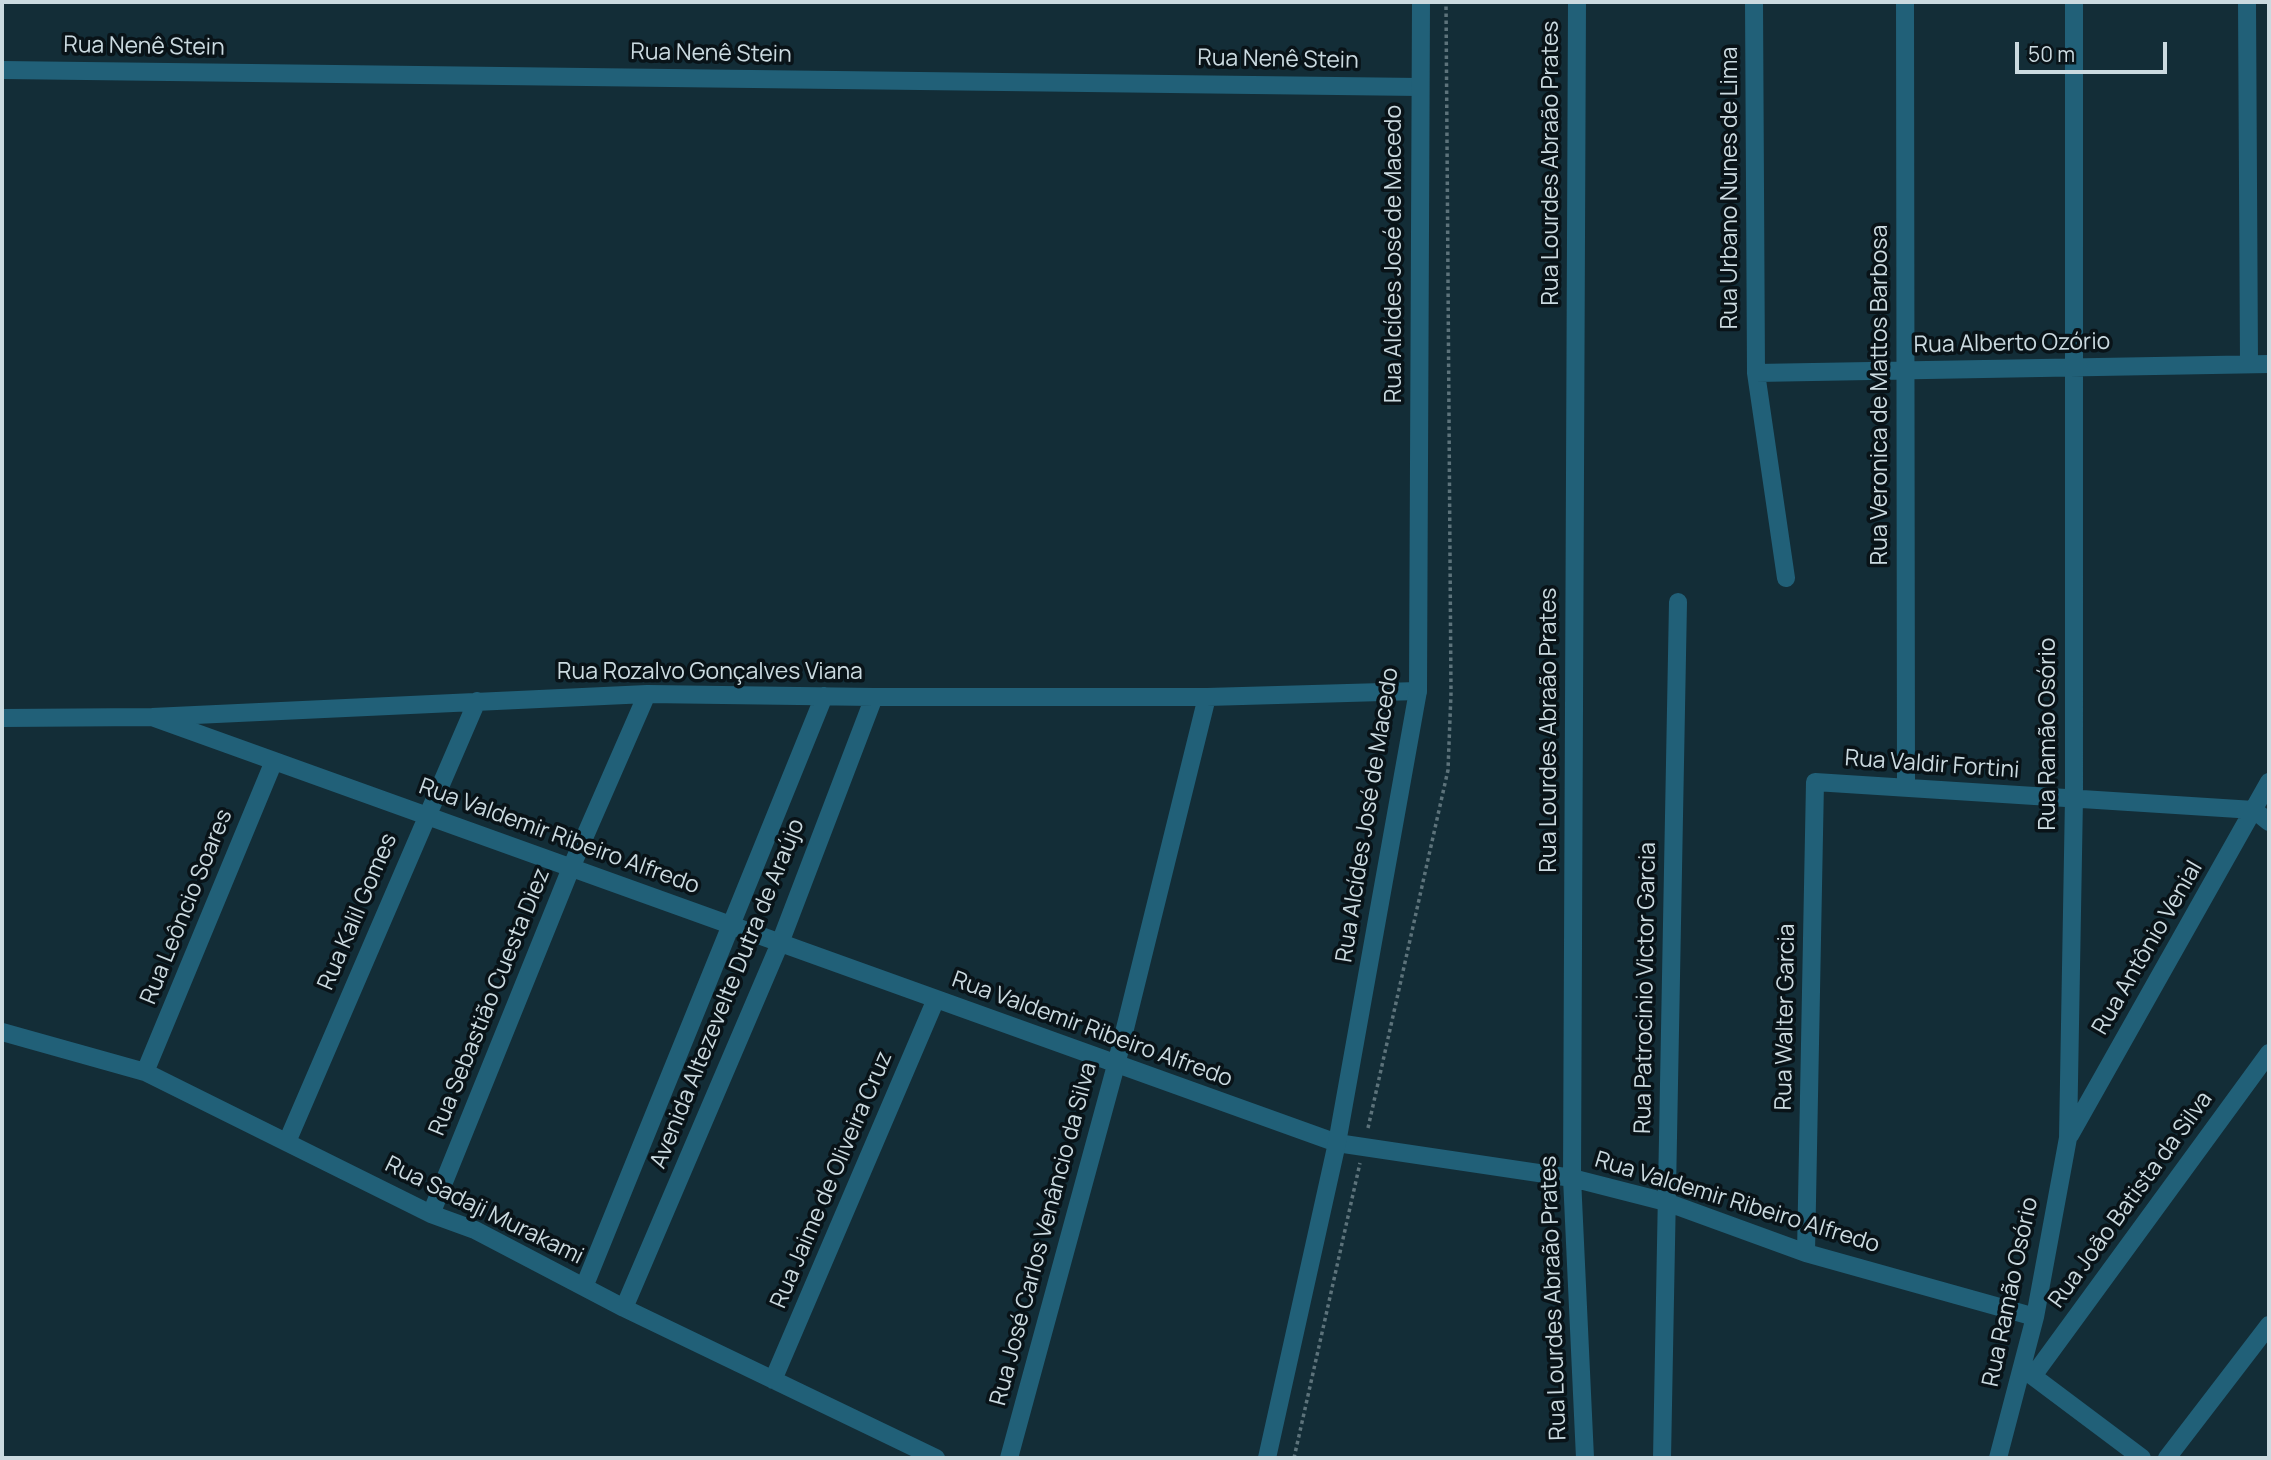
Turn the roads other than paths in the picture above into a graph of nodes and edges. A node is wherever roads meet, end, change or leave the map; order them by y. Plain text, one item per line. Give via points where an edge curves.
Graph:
1 (1421, 2) edge
2 (1577, 2) edge
3 (1754, 2) edge
4 (1905, 2) edge
5 (2074, 2) edge
6 (2247, 2) edge
7 (2, 70) edge
8 (1420, 87) junction
9 (2249, 364) junction
10 (2269, 364) edge
11 (2075, 367) junction
12 (1906, 370) junction
13 (1756, 373) junction
14 (1786, 578) dead end
15 (1678, 602) dead end
16 (1418, 691) junction
17 (646, 694) junction
18 (824, 696) junction
19 (874, 697) junction
20 (1207, 697) junction
21 (477, 701) junction
22 (152, 717) junction
23 (2, 718) edge
24 (274, 761) junction
25 (1815, 782) joint
26 (2269, 782) edge
27 (1906, 788) junction
28 (2074, 799) junction
29 (2254, 810) junction
30 (426, 815) junction
31 (2269, 822) edge
32 (571, 868) junction
33 (731, 925) junction
34 (780, 943) junction
35 (936, 999) junction
36 (2, 1031) edge
37 (2269, 1053) edge
38 (1116, 1065) junction
39 (145, 1072) junction
40 (2068, 1138) junction
41 (287, 1142) junction
42 (1337, 1143) junction
43 (1572, 1178) junction
44 (1666, 1202) junction
45 (431, 1214) junction
46 (1806, 1252) junction
47 (584, 1287) junction
48 (624, 1308) junction
49 (2035, 1317) junction
50 (2269, 1325) edge
51 (2026, 1372) junction
52 (773, 1380) junction
53 (936, 1458) edge
54 (1009, 1458) edge
55 (1267, 1458) edge
56 (1585, 1458) edge
57 (1662, 1458) edge
58 (1998, 1458) edge
59 (2142, 1458) edge
60 (2167, 1458) edge

1 - 8 street, Rua Alcídes José de Macedo
2 - 43 street, Rua Lourdes Abraão Prates
3 - 13 street, Rua Urbano Nunes de Lima
4 - 12 street, Rua Veronica de Mattos Barbosa
5 - 11 street, Rua Ramão Osório
6 - 9 street
7 - 8 street, Rua Nenê Stein
8 - 16 street, Rua Alcídes José de Macedo
9 - 10 street, Rua Alberto Ozório
9 - 11 street, Rua Alberto Ozório
11 - 12 street, Rua Alberto Ozório
11 - 28 street, Rua Ramão Osório
12 - 13 street, Rua Alberto Ozório
12 - 27 street, Rua Veronica de Mattos Barbosa
13 - 14 street, Rua Urbano Nunes de Lima
15 - 44 street, Rua Patrocinio Victor Garcia
16 - 20 street, Rua Rozalvo Gonçalves Viana
16 - 42 street, Rua Alcídes José de Macedo
17 - 18 street, Rua Rozalvo Gonçalves Viana
17 - 21 street, Rua Rozalvo Gonçalves Viana
17 - 32 street, Rua Sebastião Cuesta Diez
18 - 19 street, Rua Rozalvo Gonçalves Viana
18 - 33 street, Avenida Altezevelte Dutra de Araújo
19 - 20 street, Rua Rozalvo Gonçalves Viana
19 - 34 street, Avenida Altezevelte Dutra de Araújo
20 - 38 street, Rua José Carlos Venâncio da Silva
21 - 22 street, Rua Rozalvo Gonçalves Viana
21 - 30 street, Rua Kalil Gomes
22 - 23 street, Rua Rozalvo Gonçalves Viana
22 - 24 street, Rua Valdemir Ribeiro Alfredo
24 - 30 street, Rua Valdemir Ribeiro Alfredo
24 - 39 street, Rua Leôncio Soares
25 - 27 street, Rua Valdir Fortini
25 - 46 street, Rua Walter Garcia
26 - 29 street, Rua Antônio Venial
27 - 28 street, Rua Valdir Fortini
28 - 29 street, Rua Valdir Fortini
28 - 40 street, Rua Ramão Osório
29 - 31 street
29 - 40 street, Rua Antônio Venial
30 - 32 street, Rua Valdemir Ribeiro Alfredo
30 - 41 street, Rua Kalil Gomes
32 - 33 street, Rua Valdemir Ribeiro Alfredo
32 - 45 street, Rua Sebastião Cuesta Diez
33 - 34 street, Rua Valdemir Ribeiro Alfredo
33 - 47 street, Avenida Altezevelte Dutra de Araújo
34 - 35 street, Rua Valdemir Ribeiro Alfredo
34 - 48 street, Avenida Altezevelte Dutra de Araújo
35 - 38 street, Rua Valdemir Ribeiro Alfredo
35 - 52 street, Rua Jaime de Oliveira Cruz
36 - 39 street, Rua Sadaji Murakami
37 - 51 street, Rua João Batista da Silva
38 - 42 street, Rua Valdemir Ribeiro Alfredo
38 - 54 street, Rua José Carlos Venâncio da Silva
39 - 41 street, Rua Sadaji Murakami
40 - 49 street, Rua Ramão Osório
41 - 45 street, Rua Sadaji Murakami
42 - 43 street, Rua Valdemir Ribeiro Alfredo
42 - 55 street, Rua Alcídes José de Macedo
43 - 44 street, Rua Valdemir Ribeiro Alfredo
43 - 56 street, Rua Lourdes Abraão Prates
44 - 46 street, Rua Valdemir Ribeiro Alfredo
44 - 57 street, Rua Patrocinio Victor Garcia
45 - 47 street, Rua Sadaji Murakami via 475,1230
46 - 49 street, Rua Valdemir Ribeiro Alfredo
47 - 48 street, Rua Sadaji Murakami
48 - 52 street, Rua Sadaji Murakami
49 - 51 street, Rua Ramão Osório
50 - 60 street
51 - 58 street, Rua Ramão Osório
51 - 59 street
52 - 53 street, Rua Sadaji Murakami

